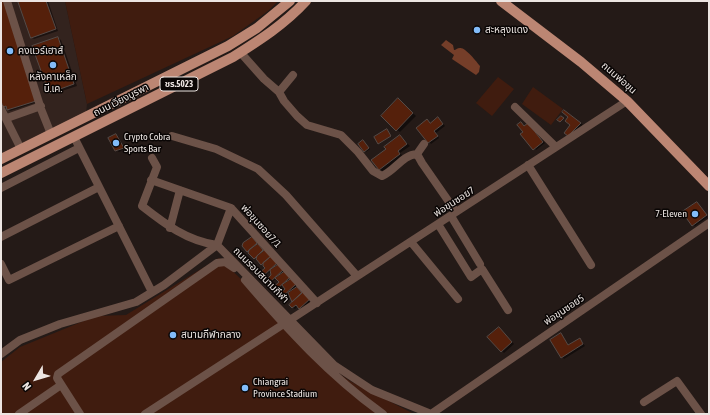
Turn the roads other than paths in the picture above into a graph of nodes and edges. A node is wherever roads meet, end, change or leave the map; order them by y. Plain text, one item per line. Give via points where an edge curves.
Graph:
1 (7, 1) edge
2 (290, 1) edge
3 (306, 1) edge
4 (501, 1) edge
5 (240, 52) junction
6 (293, 75) dead end
7 (279, 92) junction
8 (627, 101) junction
9 (41, 106) junction
10 (515, 108) dead end
11 (1, 109) edge
12 (7, 118) junction
13 (51, 134) junction
14 (74, 136) junction
15 (172, 136) dead end
16 (37, 141) junction
17 (424, 144) dead end
18 (556, 147) junction
19 (79, 148) junction
20 (21, 149) junction
21 (43, 152) junction
22 (417, 154) junction
23 (3, 155) edge
24 (152, 158) dead end
25 (528, 165) junction
26 (1, 173) edge
27 (151, 180) junction
28 (709, 186) edge
29 (99, 187) junction
30 (1, 188) edge
31 (180, 190) junction
32 (231, 208) junction
33 (453, 214) junction
34 (438, 224) junction
35 (709, 224) edge
36 (118, 226) junction
37 (170, 228) junction
38 (1, 237) edge
39 (411, 242) junction
40 (217, 245) junction
41 (1, 264) edge
42 (480, 264) dead end
43 (591, 265) dead end
44 (357, 276) junction
45 (152, 292) junction
46 (458, 299) dead end
47 (316, 303) junction
48 (508, 310) dead end
49 (291, 319) junction
50 (283, 324) junction
51 (1, 354) edge
52 (61, 386) junction
53 (644, 402) dead end
54 (19, 414) edge
55 (80, 414) edge
56 (145, 414) edge
57 (383, 414) edge
58 (431, 414) edge
59 (701, 414) edge

1 - 9 street
2 - 13 main road, ถนน เวียงบูรพา / ชร.5023 via 257,28 228,46
3 - 5 main road, ถนน เวียงบูรพา / ชร.5023 via 264,38
4 - 8 main road, ถนนพ่อขุน
5 - 7 street
5 - 14 main road, ถนน เวียงบูรพา / ชร.5023
6 - 7 street
7 - 22 street via 307,125 341,135 373,170 382,176 391,173 410,154
8 - 18 street, พ่อขุนซอย7
8 - 28 main road, ถนนพ่อขุน
9 - 12 street
9 - 13 street
10 - 18 street
11 - 12 street
12 - 20 street
13 - 16 main road, ถนน เวียงบูรพา / ชร.5023
14 - 19 street
14 - 21 main road, ถนน เวียงบูรพา / ชร.5023
15 - 44 street via 216,150 258,169 286,195
16 - 20 main road, ถนน เวียงบูรพา / ชร.5023
16 - 21 main road
17 - 22 street
18 - 25 street, พ่อขุนซอย7
19 - 29 street
19 - 30 street
20 - 23 main road, ถนน เวียงบูรพา / ชร.5023
21 - 26 main road, ถนน เวียงบูรพา / ชร.5023
22 - 33 street
24 - 27 street via 157,167
25 - 33 street, พ่อขุนซอย7
25 - 43 street
27 - 31 street, พ่อขุนซอย7/1
27 - 37 street via 142,206
29 - 36 street
29 - 38 street
31 - 32 street, พ่อขุนซอย7/1
31 - 37 street
32 - 40 street
32 - 47 street, พ่อขุนซอย7/1
33 - 34 street, พ่อขุนซอย7
33 - 42 street
34 - 39 street, พ่อขุนซอย7
34 - 48 street via 471,277 482,269
35 - 58 street, พ่อขุนซอย5
36 - 41 street via 9,280
36 - 45 street
37 - 40 street via 207,244
39 - 44 street, พ่อขุนซอย7
39 - 46 street
40 - 45 street
40 - 49 street, ถนนรอบสนามกีฬา
44 - 47 street, พ่อขุนซอย7
45 - 51 street via 136,302 53,327 20,340
47 - 49 street, พ่อขุนซอย7
49 - 50 street, พ่อขุนซอย7
49 - 58 street, ถนนรอบสนามกีฬา via 334,365 372,390
50 - 52 street via 229,263 220,262 58,374
50 - 56 street, พ่อขุนซอย7
50 - 57 street via 322,365
52 - 54 street
52 - 55 street
53 - 59 street via 677,381

